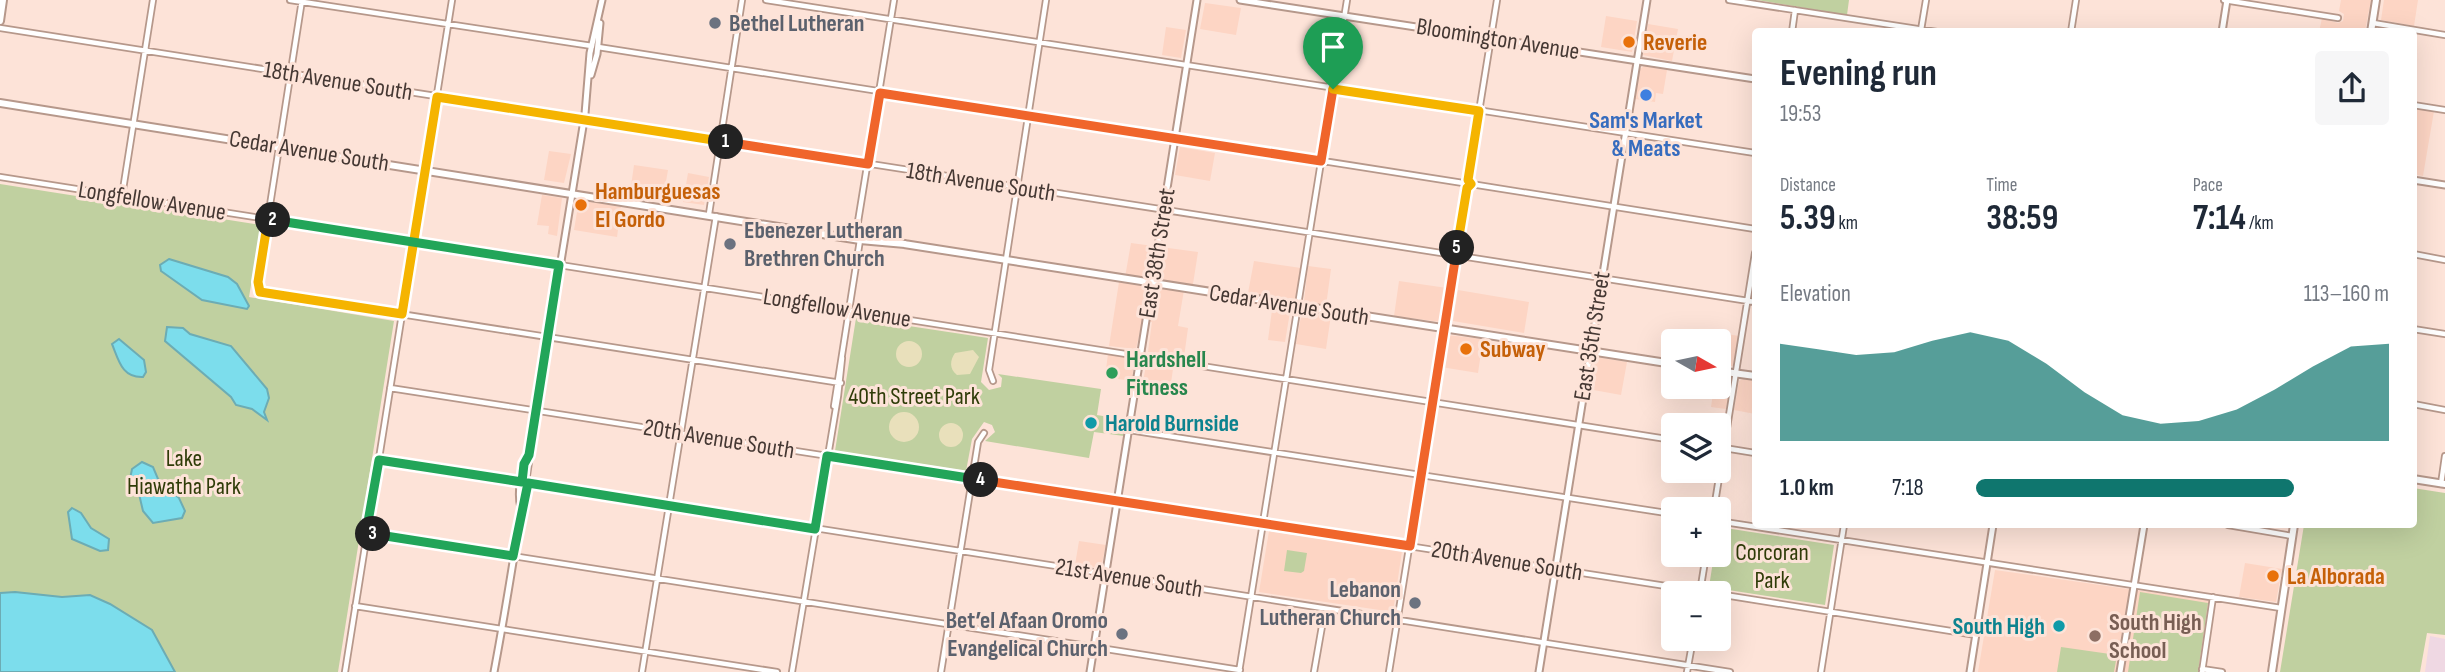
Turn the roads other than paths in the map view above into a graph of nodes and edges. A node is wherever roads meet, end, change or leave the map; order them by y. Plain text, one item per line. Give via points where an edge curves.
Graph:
1 (4, 0) edge
2 (153, 0) edge
3 (290, 0) edge
4 (452, 0) edge
5 (602, 0) edge
6 (742, 0) edge
7 (766, 0) edge
8 (894, 0) edge
9 (1045, 0) edge
10 (1197, 0) edge
11 (1240, 0) edge
12 (1347, 0) edge
13 (1497, 0) edge
14 (1647, 0) edge
15 (1729, 0) edge
16 (1926, 0) edge
17 (2076, 0) edge
18 (2226, 0) edge
19 (2376, 0) edge
20 (302, 1) edge
21 (1796, 10) junction
22 (1345, 16) junction
23 (2338, 18) dead end
24 (891, 20) junction
25 (0, 21) edge
26 (2372, 23) junction
27 (448, 24) junction
28 (0, 28) edge
29 (1793, 28) edge
30 (1903, 28) edge
31 (1921, 28) edge
32 (2072, 28) edge
33 (2222, 28) edge
34 (2371, 28) edge
35 (2402, 28) edge
36 (2417, 30) edge
37 (2445, 35) edge
38 (1490, 38) junction
39 (1039, 43) junction
40 (595, 46) junction
41 (145, 51) junction
42 (1636, 61) junction
43 (1186, 66) junction
44 (731, 68) junction
45 (291, 74) junction
46 (1752, 79) edge
47 (1333, 89) junction
48 (880, 93) junction
49 (437, 97) junction
50 (0, 103) edge
51 (2417, 106) edge
52 (2445, 110) edge
53 (1479, 111) junction
54 (1028, 116) junction
55 (583, 120) junction
56 (134, 124) junction
57 (1625, 134) junction
58 (1175, 139) junction
59 (720, 142) junction
60 (279, 146) junction
61 (1752, 153) edge
62 (1321, 161) junction
63 (868, 164) junction
64 (425, 169) junction
65 (0, 177) edge
66 (2417, 181) edge
67 (1467, 184) junction
68 (2445, 185) edge
69 (1016, 188) junction
70 (572, 192) junction
71 (122, 196) junction
72 (1613, 206) junction
73 (1163, 211) junction
74 (712, 215) junction
75 (268, 219) junction
76 (1752, 229) edge
77 (1310, 233) junction
78 (858, 237) junction
79 (414, 242) junction
80 (2417, 255) edge
81 (1456, 256) junction
82 (2445, 260) edge
83 (1005, 261) junction
84 (559, 265) junction
85 (1752, 274) edge
86 (1602, 278) junction
87 (1152, 284) junction
88 (704, 287) junction
89 (1748, 301) junction
90 (1752, 302) edge
91 (1298, 306) junction
92 (850, 310) junction
93 (402, 314) junction
94 (1444, 329) junction
95 (2417, 330) edge
96 (995, 333) junction
97 (2445, 334) edge
98 (548, 338) junction
99 (1590, 351) junction
100 (1140, 357) junction
101 (693, 360) junction
102 (1661, 362) edge
103 (1731, 373) edge
104 (1735, 373) junction
105 (1752, 376) edge
106 (1286, 380) junction
107 (993, 381) dead end
108 (838, 383) junction
109 (390, 387) junction
110 (1432, 402) junction
111 (2417, 405) edge
112 (537, 410) junction
113 (2445, 410) edge
114 (1728, 413) edge
115 (1578, 425) junction
116 (1129, 430) junction
117 (681, 433) junction
118 (984, 433) dead end
119 (1661, 438) edge
120 (1731, 449) edge
121 (1275, 452) junction
122 (1752, 453) edge
123 (827, 456) junction
124 (2445, 456) edge
125 (379, 460) junction
126 (1421, 474) junction
127 (972, 479) junction
128 (2417, 480) edge
129 (525, 482) junction
130 (2443, 484) edge
131 (1567, 497) junction
132 (1117, 502) junction
133 (669, 506) junction
134 (1661, 512) edge
135 (1731, 523) edge
136 (1263, 525) junction
137 (1752, 526) edge
138 (1763, 528) edge
139 (1843, 528) edge
140 (1993, 528) edge
141 (2144, 528) edge
142 (2245, 528) edge
143 (2293, 528) edge
144 (815, 529) junction
145 (366, 533) junction
146 (2292, 536) junction
147 (1841, 540) junction
148 (1410, 546) junction
149 (960, 552) junction
150 (513, 556) junction
151 (1987, 562) junction
152 (1555, 569) junction
153 (1105, 575) junction
154 (658, 578) junction
155 (2134, 585) junction
156 (1661, 586) edge
157 (1731, 596) edge
158 (2213, 597) junction
159 (1251, 598) junction
160 (803, 601) junction
161 (355, 606) junction
162 (2281, 608) junction
163 (1325, 609) junction
164 (1830, 611) junction
165 (1398, 621) junction
166 (949, 625) junction
167 (502, 628) junction
168 (1976, 635) junction
169 (1544, 643) junction
170 (1094, 648) junction
171 (646, 651) junction
172 (1691, 651) edge
173 (1688, 669) edge
174 (1240, 671) edge
175 (2202, 671) edge
176 (345, 672) edge
177 (494, 672) edge
178 (642, 672) edge
179 (777, 672) edge
180 (792, 672) edge
181 (941, 672) edge
182 (1090, 672) edge
183 (1314, 672) edge
184 (1390, 672) edge
185 (1539, 672) edge
186 (1730, 672) edge
187 (1821, 672) edge
188 (1970, 672) edge
189 (2120, 672) edge
190 (2222, 672) edge
191 (2272, 672) edge

1 - 25 main road
2 - 41 street
3 - 20 street
4 - 27 street
5 - 40 street
6 - 44 street
7 - 24 street
8 - 24 street
9 - 39 street
10 - 43 street, East 38th Street
11 - 22 street, Bloomington Avenue
12 - 22 street
13 - 38 street
14 - 42 street, East 35th Street
15 - 21 street
16 - 31 street
17 - 32 street
18 - 23 street
18 - 33 street
19 - 26 main road
20 - 27 street
20 - 45 street
21 - 29 street
21 - 30 street
22 - 38 street, Bloomington Avenue
22 - 47 street
24 - 39 street
24 - 48 street
26 - 34 main road
26 - 35 street
27 - 40 street
27 - 49 street
28 - 41 street, 18th Avenue South
36 - 37 street
38 - 42 street, Bloomington Avenue
38 - 53 street
39 - 43 street
39 - 54 street
40 - 44 street
40 - 55 street
41 - 45 street, 18th Avenue South
41 - 56 street
42 - 46 street, Bloomington Avenue
42 - 57 street, East 35th Street
43 - 47 street
43 - 58 street, East 38th Street
44 - 48 street
44 - 59 street
45 - 49 street, 18th Avenue South
45 - 60 street
47 - 53 street
47 - 62 street
48 - 54 street
48 - 63 street
49 - 55 street, 18th Avenue South
49 - 64 street
50 - 56 main road, Cedar Avenue South
51 - 52 street
53 - 57 street
53 - 67 street
54 - 58 street
54 - 69 street
55 - 59 street, 18th Avenue South
55 - 70 street
56 - 60 main road, Cedar Avenue South
56 - 71 street
57 - 61 street
57 - 72 street, East 35th Street
58 - 62 street
58 - 73 street, East 38th Street
59 - 63 street, 18th Avenue South
59 - 74 street
60 - 64 main road, Cedar Avenue South
60 - 75 street
62 - 67 street
62 - 77 street
63 - 69 street, 18th Avenue South
63 - 78 street
64 - 70 main road, Cedar Avenue South
64 - 79 street
65 - 71 street, Longfellow Avenue
66 - 68 street
67 - 72 street
67 - 81 street
69 - 73 street, 18th Avenue South
69 - 83 street
70 - 74 main road, Cedar Avenue South
70 - 84 street
71 - 75 street, Longfellow Avenue
72 - 76 street
72 - 86 street, East 35th Street
73 - 77 street, 18th Avenue South
73 - 87 street, East 38th Street
74 - 78 main road, Cedar Avenue South
74 - 88 street
75 - 79 street, Longfellow Avenue
75 - 93 street via 259,291
77 - 81 street, 18th Avenue South
77 - 91 street
78 - 83 main road, Cedar Avenue South
78 - 92 street
79 - 84 street, Longfellow Avenue
79 - 93 street
80 - 82 street
81 - 86 street, 18th Avenue South
81 - 94 street
83 - 87 main road, Cedar Avenue South
83 - 96 street
84 - 88 street, Longfellow Avenue
84 - 98 street
85 - 89 street
86 - 89 street, 18th Avenue South
86 - 99 street, East 35th Street
87 - 91 main road, Cedar Avenue South
87 - 100 street, East 38th Street
88 - 92 street, Longfellow Avenue
88 - 101 street
89 - 90 street, 18th Avenue South
89 - 104 street
91 - 94 main road, Cedar Avenue South
91 - 106 street
92 - 96 street, Longfellow Avenue
92 - 108 street
93 - 98 street
93 - 109 street
94 - 99 main road, Cedar Avenue South
94 - 110 street
95 - 97 street
96 - 100 street, Longfellow Avenue
96 - 107 street via 989,370
98 - 101 street
98 - 112 street
99 - 102 main road, Cedar Avenue South
99 - 115 street, East 35th Street
100 - 106 street, Longfellow Avenue
100 - 116 street, East 38th Street
101 - 108 street
101 - 117 street
103 - 104 main road
104 - 105 main road
104 - 114 street
106 - 110 street, Longfellow Avenue
106 - 121 street
108 - 123 street
109 - 112 street, 20th Avenue South
109 - 125 street
110 - 115 street, Longfellow Avenue
110 - 126 street
111 - 113 street
112 - 117 street, 20th Avenue South
112 - 129 street
115 - 119 street, Longfellow Avenue
115 - 131 street, East 35th Street
116 - 121 street
116 - 132 street, East 38th Street
117 - 123 street, 20th Avenue South
117 - 133 street
118 - 127 street via 978,442
120 - 122 street
121 - 126 street
121 - 136 street
123 - 127 street, 20th Avenue South
123 - 144 street
124 - 130 street
125 - 129 street, 21st Avenue South
125 - 145 street
126 - 131 street
126 - 148 street
127 - 132 street, 20th Avenue South
127 - 149 street
128 - 130 main road
129 - 133 street, 21st Avenue South
129 - 150 street
131 - 134 street
131 - 152 street, East 35th Street
132 - 136 street, 20th Avenue South
132 - 153 street, East 38th Street
133 - 144 street, 21st Avenue South
133 - 154 street
135 - 137 street
136 - 148 street, 20th Avenue South
136 - 159 street
138 - 147 street
139 - 147 street
140 - 151 street
141 - 155 street
142 - 146 street
143 - 146 main road
144 - 149 street, 21st Avenue South
144 - 160 street
145 - 150 street
145 - 161 street
146 - 162 main road
147 - 151 street
147 - 164 street
148 - 152 street, 20th Avenue South
148 - 165 street
149 - 153 street, 21st Avenue South
149 - 166 street
150 - 154 street
150 - 167 street
151 - 155 street
151 - 168 street
152 - 156 street, 20th Avenue South
152 - 169 street, East 35th Street
153 - 159 street, 21st Avenue South
153 - 170 street, East 38th Street
154 - 160 street
154 - 171 street
155 - 158 street
155 - 189 street
157 - 164 street
158 - 162 street
158 - 175 street
159 - 163 street, 21st Avenue South
159 - 174 street
160 - 166 street
160 - 180 street
161 - 167 street
161 - 176 street
162 - 191 main road
163 - 165 street, 21st Avenue South
163 - 183 street
164 - 168 street
164 - 187 street
165 - 169 street, 21st Avenue South
165 - 184 street
166 - 170 street
166 - 181 street
167 - 171 street
167 - 177 street
168 - 188 street
169 - 173 street, 21st Avenue South
169 - 185 street, East 35th Street
170 - 174 street
170 - 182 street, East 38th Street
171 - 178 street
171 - 179 street
172 - 173 street
173 - 186 street, 21st Avenue South
175 - 190 street

